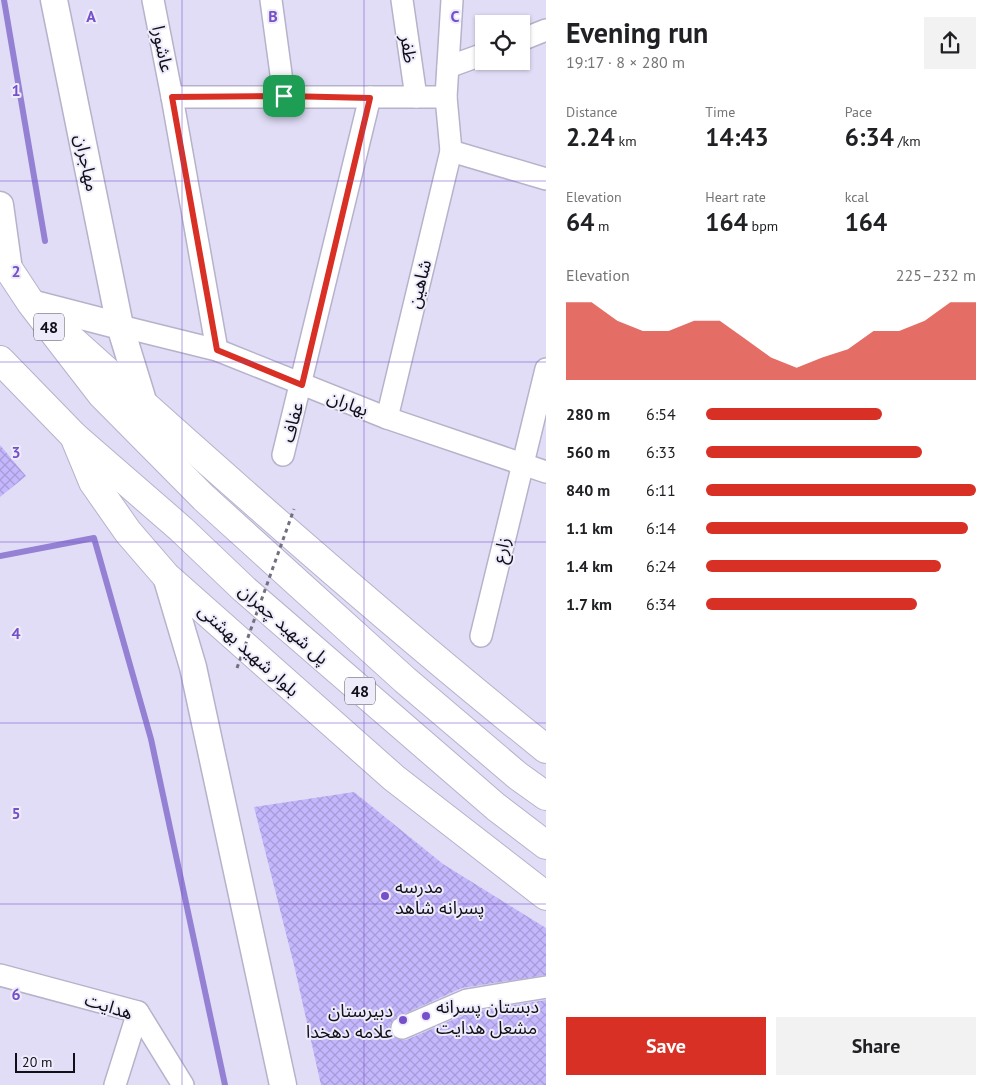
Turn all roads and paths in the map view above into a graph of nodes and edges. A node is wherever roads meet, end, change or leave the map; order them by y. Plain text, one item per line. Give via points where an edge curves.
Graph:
1 (54, 0) edge
2 (153, 0) edge
3 (271, 0) edge
4 (402, 0) edge
5 (452, 0) edge
6 (546, 30) edge
7 (530, 36) edge
8 (475, 57) edge
9 (448, 67) junction
10 (284, 96) junction
11 (172, 97) junction
12 (416, 97) junction
13 (446, 97) junction
14 (370, 98) junction
15 (451, 151) junction
16 (546, 179) edge
17 (0, 205) edge
18 (5, 263) edge
19 (31, 304) junction
20 (120, 326) junction
21 (217, 350) junction
22 (0, 360) edge
23 (546, 369) edge
24 (302, 385) junction
25 (144, 404) junction
26 (387, 418) junction
27 (74, 436) junction
28 (283, 455) dead end
29 (521, 464) junction
30 (546, 472) edge
31 (294, 509) dead end
32 (166, 576) junction
33 (480, 636) dead end
34 (237, 668) dead end
35 (546, 749) edge
36 (546, 796) edge
37 (546, 845) edge
38 (546, 896) edge
39 (0, 975) edge
40 (546, 987) edge
41 (138, 1012) junction
42 (402, 1028) dead end
43 (114, 1085) edge
44 (183, 1085) edge
45 (283, 1085) edge

1 - 20 street, مهاجران
2 - 11 street, عاشورا
3 - 10 street
4 - 12 street, ظفر
5 - 9 street, شاهین
6 - 7 street
8 - 9 street
9 - 13 street, شاهین
10 - 11 street
10 - 14 street
11 - 21 street, عاشورا
12 - 13 street
12 - 14 street
13 - 15 street, شاهین
14 - 24 street, عفاف
15 - 16 street
15 - 26 street, شاهین
17 - 18 street
18 - 19 main road, 48
19 - 20 street
19 - 25 main road
19 - 36 main road, 48 via 102,395 204,498 405,680
20 - 21 street, بهاران
20 - 25 street, مهاجران
21 - 24 street, بهاران
22 - 27 main road, بلوار شهید بهشتی / 48
23 - 29 street, زارع
24 - 26 street, بهاران
24 - 28 street, عفاف
25 - 35 main road via 222,476 443,666
26 - 29 street, بهاران
27 - 32 main road, بلوار شهید بهشتی via 93,482 128,532
27 - 37 main road, پل شهید چمران / 48 via 379,708
29 - 30 street, بهاران
29 - 33 street, زارع
31 - 34 path, bridge
32 - 38 main road, بلوار شهید بهشتی via 394,778
32 - 45 street via 193,667
39 - 41 street, هدایت
40 - 42 street via 467,1000
41 - 43 street
41 - 44 street, هدایت

